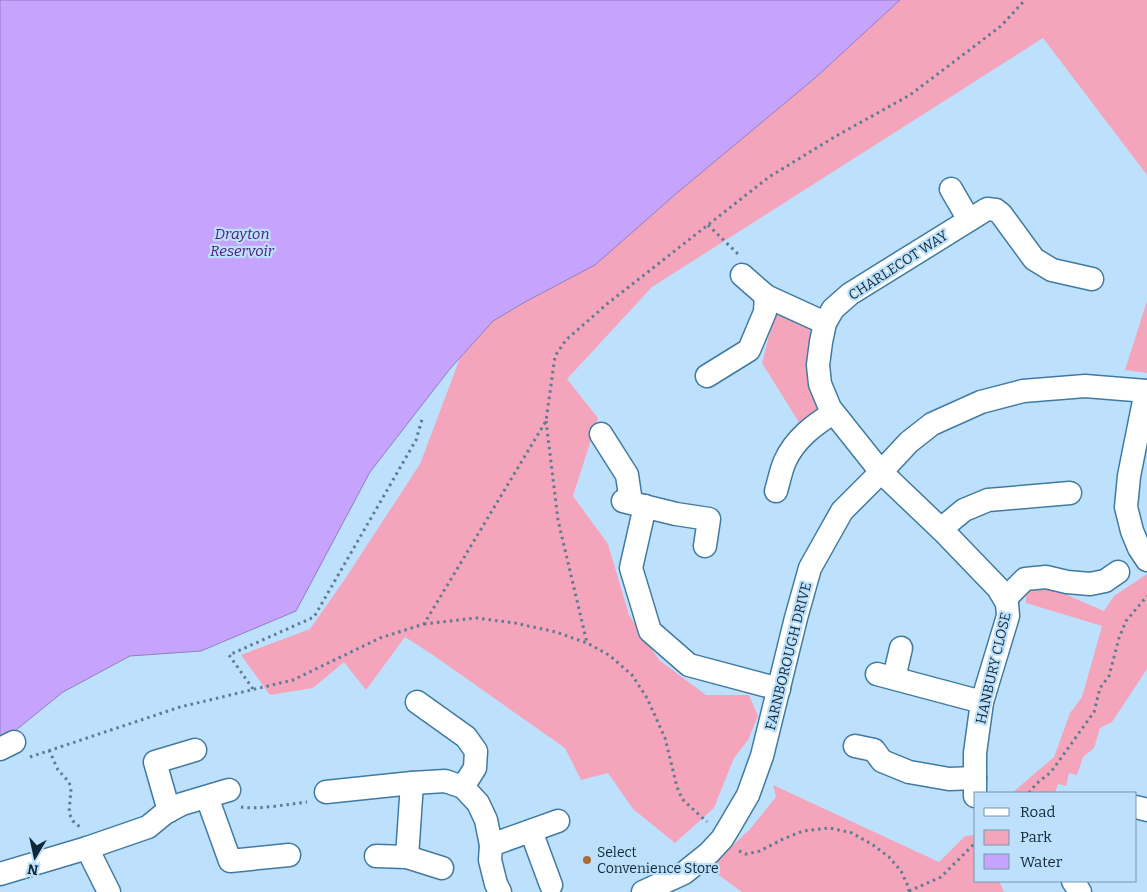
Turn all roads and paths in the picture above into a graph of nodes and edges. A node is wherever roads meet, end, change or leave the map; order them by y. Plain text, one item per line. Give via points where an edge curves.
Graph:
1 (1025, 0) edge
2 (951, 189) dead end
3 (978, 214) junction
4 (742, 276) dead end
5 (1092, 280) dead end
6 (766, 296) junction
7 (825, 323) junction
8 (707, 376) dead end
9 (1146, 391) edge
10 (833, 413) junction
11 (423, 416) dead end
12 (546, 421) junction
13 (601, 434) dead end
14 (881, 472) junction
15 (1138, 479) edge
16 (776, 491) dead end
17 (1070, 493) dead end
18 (633, 503) junction
19 (940, 529) junction
20 (705, 546) dead end
21 (1147, 560) edge
22 (1118, 572) dead end
23 (1147, 596) edge
24 (1004, 599) junction
25 (424, 624) junction
26 (587, 644) junction
27 (901, 648) dead end
28 (254, 689) junction
29 (780, 689) junction
30 (417, 702) dead end
31 (982, 702) junction
32 (855, 746) dead end
33 (13, 750) edge
34 (49, 750) junction
35 (195, 750) dead end
36 (412, 782) junction
37 (463, 787) junction
38 (975, 787) edge
39 (228, 790) joint
40 (326, 792) joint
41 (1030, 792) edge
42 (207, 797) junction
43 (169, 811) junction
44 (558, 821) dead end
45 (531, 832) junction
46 (722, 839) junction
47 (491, 844) junction
48 (974, 844) edge
49 (92, 847) junction
50 (289, 855) dead end
51 (376, 856) dead end
52 (406, 857) junction
53 (442, 868) dead end
54 (0, 874) edge
55 (551, 885) dead end
56 (109, 892) edge
57 (500, 892) edge
58 (643, 892) edge
59 (909, 892) edge

1 - 12 path via 1001,26 910,96 769,177 566,340 555,356
2 - 3 street
3 - 5 street via 996,210 1034,259 1052,270
3 - 7 street, CHARLECOT WAY via 850,294 833,309
4 - 6 street
6 - 7 street
6 - 8 street via 765,312 749,350
7 - 10 street, CHARLECOT WAY via 818,364 820,384
9 - 14 street, FARNBOROUGH DRIVE via 1085,386 1023,391 981,402 932,424 909,442
9 - 15 street
10 - 14 street, CHARLECOT WAY
10 - 16 street via 797,441 786,460
11 - 28 path via 416,440 314,617 229,655
12 - 25 path
12 - 26 path via 558,520
13 - 18 street via 627,475
14 - 19 street, HANBURY CLOSE
14 - 29 street, FARNBOROUGH DRIVE via 842,511 810,568
15 - 21 street via 1126,507 1132,531
17 - 19 street via 988,500 964,510
18 - 20 street via 710,519
18 - 29 street via 631,568 650,630 688,665
19 - 24 street, HANBURY CLOSE via 998,588
22 - 24 street via 1090,584 1046,577 1025,579
23 - 41 path via 1126,621 1094,712 1051,772
24 - 31 street, HANBURY CLOSE via 1008,616
25 - 26 path via 476,618 556,632
25 - 28 path via 380,638 293,680
26 - 46 path via 610,655 632,675 666,738 682,799
27 - 31 street via 885,676
28 - 34 path via 180,706
29 - 46 street, FARNBOROUGH DRIVE via 748,795
30 - 37 street via 466,737 476,752 475,768
31 - 38 street, HANBURY CLOSE via 975,753
32 - 38 street via 874,750 882,761 909,772
33 - 34 path
34 - 49 path via 71,789 68,813 85,831
35 - 43 street via 155,762
36 - 37 street via 445,782
36 - 40 street
36 - 52 street
37 - 47 street via 478,803
39 - 40 path via 226,802 245,807 327,800
39 - 42 street
42 - 43 street
42 - 50 street via 230,861
43 - 49 street via 148,827
44 - 45 street
45 - 47 street
45 - 55 street
46 - 58 street, FARNBOROUGH DRIVE via 684,873
46 - 59 path via 746,854 760,851 803,830 830,828 852,833 889,857 901,871
47 - 57 street via 490,860
48 - 59 path via 941,877
49 - 54 street
49 - 56 street
51 - 52 street
52 - 53 street

